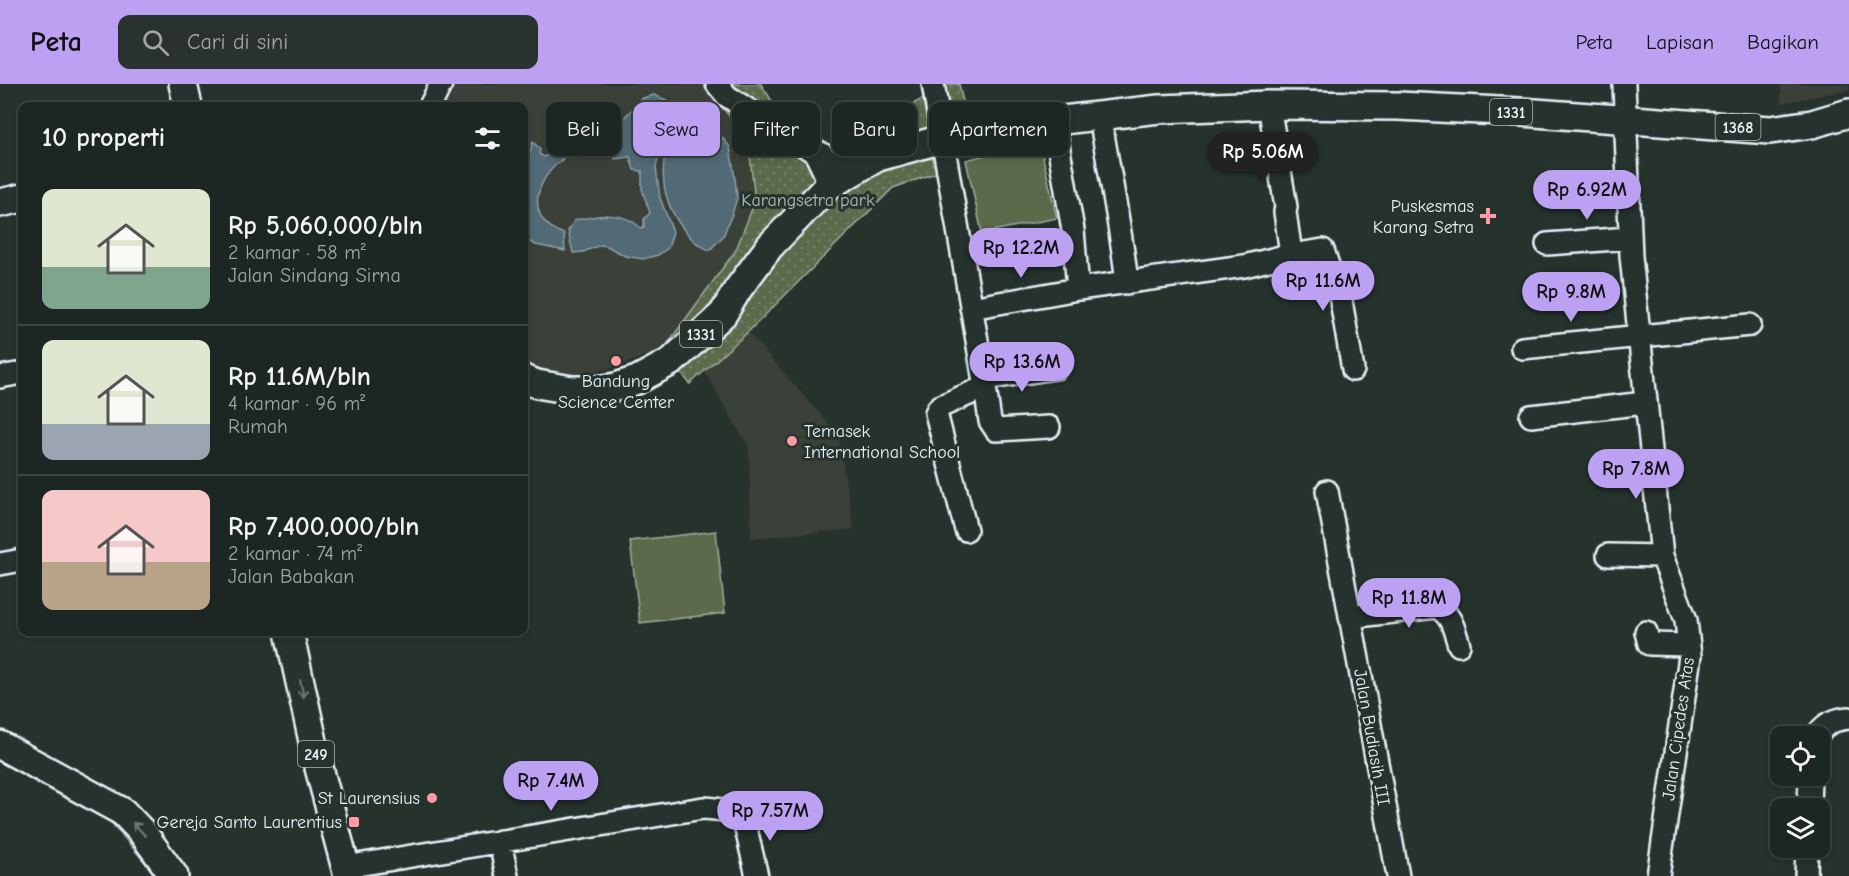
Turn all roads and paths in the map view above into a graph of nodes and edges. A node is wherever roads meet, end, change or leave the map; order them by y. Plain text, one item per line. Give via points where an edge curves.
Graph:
1 (183, 84) edge
2 (441, 84) edge
3 (717, 84) edge
4 (933, 84) edge
5 (1624, 84) edge
6 (187, 102) edge
7 (432, 102) edge
8 (736, 102) edge
9 (936, 102) edge
10 (1269, 105) junction
11 (1849, 113) edge
12 (1100, 116) junction
13 (1069, 119) edge
14 (1624, 120) junction
15 (929, 143) edge
16 (820, 156) joint
17 (945, 156) edge
18 (1060, 156) edge
19 (865, 163) junction
20 (828, 186) junction
21 (18, 199) edge
22 (0, 203) edge
23 (1630, 238) junction
24 (1547, 244) dead end
25 (1291, 254) junction
26 (1127, 283) junction
27 (1078, 289) junction
28 (971, 308) junction
29 (1750, 325) dead end
30 (1638, 336) junction
31 (1522, 348) dead end
32 (1056, 368) dead end
33 (1353, 370) dead end
34 (18, 374) edge
35 (0, 377) edge
36 (528, 381) edge
37 (984, 383) junction
38 (1645, 403) junction
39 (1531, 416) dead end
40 (1049, 427) dead end
41 (1327, 492) dead end
42 (966, 530) dead end
43 (1608, 555) dead end
44 (1662, 556) junction
45 (18, 561) edge
46 (0, 564) edge
47 (1350, 617) junction
48 (1646, 632) dead end
49 (290, 636) edge
50 (1459, 645) dead end
51 (1689, 645) junction
52 (1849, 718) edge
53 (1826, 726) edge
54 (0, 745) edge
55 (500, 841) junction
56 (1807, 858) edge
57 (346, 872) edge
58 (174, 876) edge
59 (507, 876) edge
60 (758, 876) edge
61 (1398, 876) edge
62 (1658, 876) edge
63 (1806, 876) edge

1 - 6 main road
2 - 7 street
3 - 8 street
4 - 9 street
5 - 14 street, Jalan Cipedes Atas
10 - 12 main road, 1331 via 1159,109
10 - 14 main road, 1331 via 1398,106
10 - 25 street
11 - 14 main road, 1368 via 1770,130
12 - 13 main road, 1331
12 - 26 street
14 - 23 street, Jalan Cipedes Atas
15 - 19 main road, 1331
16 - 19 street via 836,163
16 - 20 main road via 829,175
17 - 28 street
18 - 27 street
19 - 20 main road, 1331
20 - 36 main road, 1331 via 770,246 723,314 672,361 637,380 596,390 572,390
21 - 22 main road
23 - 24 street
23 - 30 street, Jalan Cipedes Atas
25 - 26 street via 1244,266
25 - 33 street via 1324,250 1339,290
26 - 27 street
27 - 28 street
28 - 37 street
29 - 30 street
30 - 31 street
30 - 38 street, Jalan Cipedes Atas
32 - 37 street
34 - 35 street
37 - 40 street via 990,421 996,430
37 - 42 street via 939,407 936,413
38 - 39 street
38 - 44 street, Jalan Cipedes Atas
41 - 47 street, Jalan Budiasih III
43 - 44 street
44 - 51 street, Jalan Cipedes Atas via 1686,620
45 - 46 street
47 - 50 street via 1436,607 1449,617
47 - 61 street, Jalan Budiasih III
48 - 51 street via 1648,644
49 -> 57 main road, 249
51 - 62 street, Jalan Cipedes Atas
52 - 53 street via 1835,719
58 -> 54 main road via 123,812
55 - 57 street
55 - 59 street
55 - 60 street via 703,808 727,810 744,820
56 - 63 street

